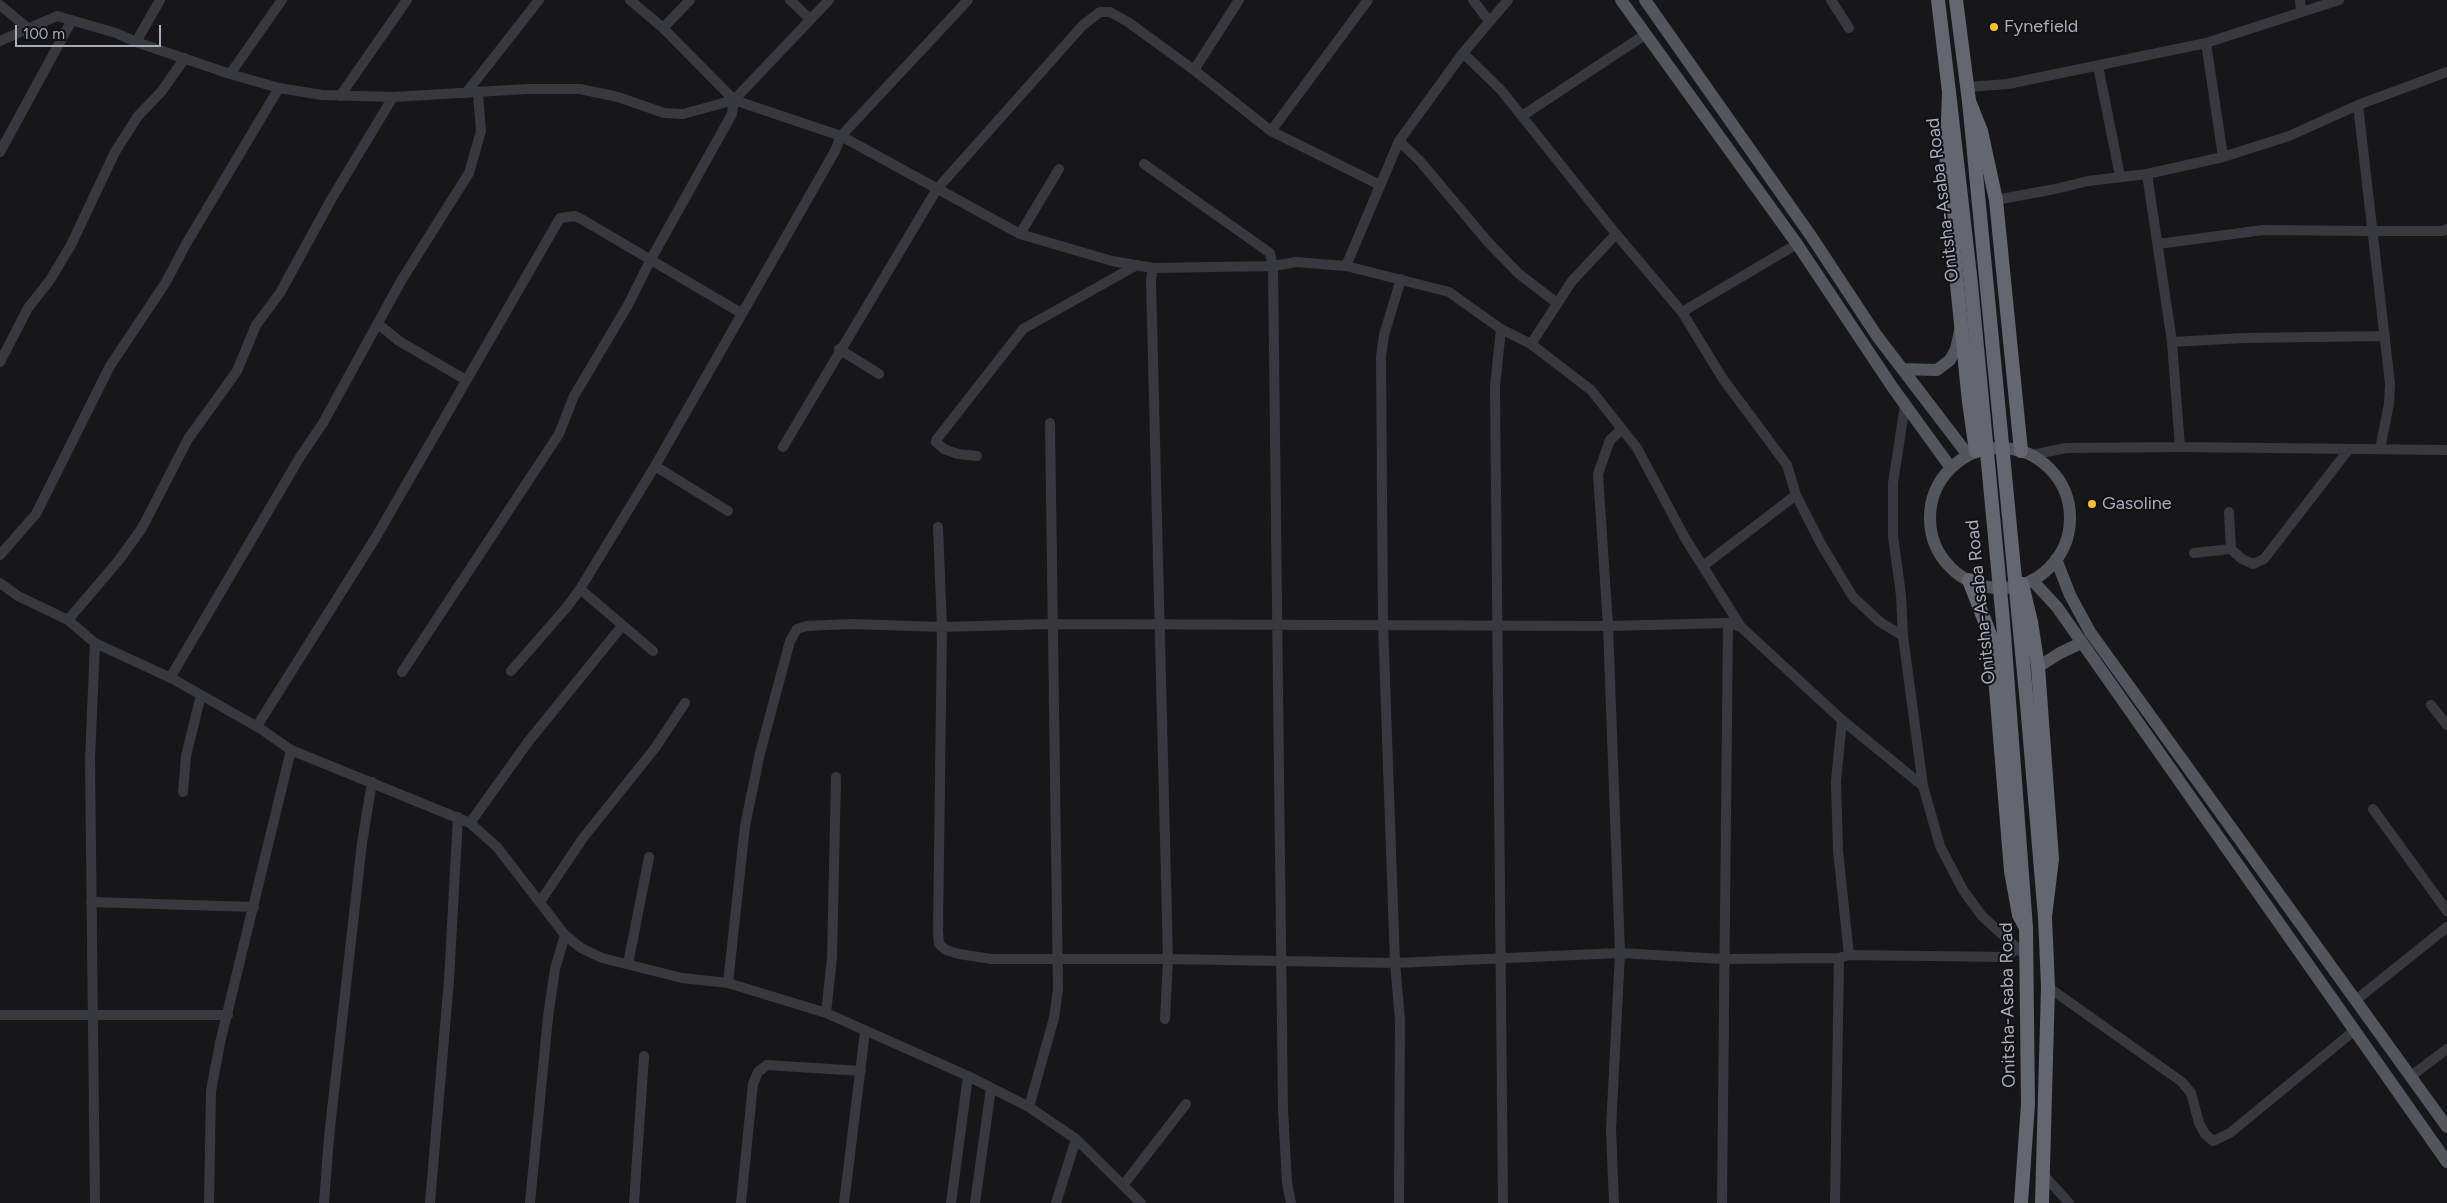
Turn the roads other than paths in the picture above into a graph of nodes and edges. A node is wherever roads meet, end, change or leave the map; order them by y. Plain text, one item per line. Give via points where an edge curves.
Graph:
1 (160, 0) edge
2 (282, 0) edge
3 (407, 0) edge
4 (539, 0) edge
5 (630, 0) edge
6 (690, 0) edge
7 (790, 0) edge
8 (829, 0) edge
9 (968, 0) edge
10 (1239, 0) edge
11 (1368, 0) edge
12 (1473, 0) edge
13 (1508, 0) edge
14 (1621, 0) edge
15 (1645, 0) edge
16 (1831, 0) edge
17 (1938, 0) edge
18 (1956, 0) edge
19 (2300, 0) edge
20 (2339, 0) edge
21 (0, 5) edge
22 (2301, 11) junction
23 (810, 19) junction
24 (72, 20) junction
25 (1489, 21) junction
26 (29, 28) junction
27 (663, 28) junction
28 (1849, 28) dead end
29 (1646, 34) junction
30 (0, 42) edge
31 (136, 42) junction
32 (2206, 43) junction
33 (1463, 53) junction
34 (184, 58) junction
35 (2098, 66) junction
36 (1194, 70) junction
37 (2447, 72) edge
38 (230, 74) junction
39 (1967, 87) junction
40 (279, 88) junction
41 (1949, 92) junction
42 (466, 94) junction
43 (478, 94) junction
44 (340, 96) junction
45 (393, 97) junction
46 (734, 100) junction
47 (1969, 102) junction
48 (2358, 105) junction
49 (1522, 116) junction
50 (1271, 131) junction
51 (841, 136) junction
52 (1399, 141) junction
53 (0, 152) edge
54 (2223, 157) junction
55 (1144, 164) dead end
56 (1059, 169) dead end
57 (2147, 174) junction
58 (2120, 176) junction
59 (1380, 185) junction
60 (937, 189) junction
61 (1996, 200) junction
62 (2447, 229) edge
63 (2371, 231) junction
64 (1020, 234) junction
65 (1616, 234) junction
66 (1797, 244) junction
67 (2158, 244) junction
68 (651, 259) junction
69 (1137, 265) junction
70 (1273, 266) junction
71 (1346, 266) junction
72 (1153, 268) junction
73 (1402, 279) junction
74 (1854, 301) junction
75 (1557, 303) junction
76 (1842, 310) junction
77 (742, 312) junction
78 (1682, 312) junction
79 (378, 324) junction
80 (1961, 326) junction
81 (1501, 328) junction
82 (2386, 336) junction
83 (2172, 342) junction
84 (1531, 344) junction
85 (840, 349) junction
86 (0, 362) edge
87 (1902, 369) junction
88 (879, 374) dead end
89 (466, 380) junction
90 (1905, 405) junction
91 (1050, 423) dead end
92 (1622, 429) junction
93 (2180, 446) junction
94 (782, 447) dead end
95 (2349, 449) junction
96 (2380, 449) junction
97 (2447, 450) edge
98 (1972, 453) junction
99 (2026, 453) junction
100 (977, 456) dead end
101 (654, 466) junction
102 (1951, 468) junction
103 (1796, 495) junction
104 (728, 511) dead end
105 (2229, 512) dead end
106 (938, 527) dead end
107 (2231, 549) junction
108 (2194, 553) dead end
109 (0, 555) edge
110 (2056, 559) junction
111 (1703, 566) junction
112 (1969, 580) junction
113 (2027, 582) junction
114 (0, 583) edge
115 (580, 589) junction
116 (68, 620) junction
117 (1383, 623) junction
118 (1728, 623) junction
119 (1051, 624) junction
120 (1160, 624) junction
121 (1277, 624) junction
122 (1498, 624) junction
123 (622, 626) junction
124 (1608, 626) junction
125 (942, 627) junction
126 (1741, 627) junction
127 (1903, 636) junction
128 (95, 643) junction
129 (2081, 643) junction
130 (653, 651) dead end
131 (2038, 667) junction
132 (510, 671) dead end
133 (402, 672) dead end
134 (170, 678) junction
135 (201, 695) junction
136 (684, 703) dead end
137 (2431, 705) dead end
138 (1842, 720) junction
139 (2447, 725) edge
140 (257, 726) junction
141 (291, 750) junction
142 (836, 777) dead end
143 (372, 782) junction
144 (1923, 786) junction
145 (183, 792) dead end
146 (2373, 809) dead end
147 (458, 817) junction
148 (470, 823) junction
149 (649, 857) dead end
150 (91, 902) junction
151 (540, 902) junction
152 (254, 908) junction
153 (2447, 911) edge
154 (2045, 917) junction
155 (2447, 927) edge
156 (2026, 928) junction
157 (566, 935) junction
158 (2017, 948) junction
159 (1620, 953) junction
160 (1501, 957) junction
161 (1844, 957) junction
162 (1056, 958) junction
163 (2028, 958) junction
164 (1168, 959) junction
165 (1723, 959) junction
166 (1281, 962) junction
167 (1396, 963) junction
168 (628, 964) junction
169 (728, 983) junction
170 (2048, 987) junction
171 (2356, 1000) junction
172 (826, 1013) junction
173 (0, 1015) edge
174 (228, 1015) junction
175 (94, 1016) junction
176 (1165, 1019) dead end
177 (2355, 1030) junction
178 (865, 1032) junction
179 (2447, 1049) edge
180 (644, 1056) dead end
181 (861, 1071) junction
182 (968, 1076) junction
183 (2411, 1076) junction
184 (991, 1088) junction
185 (1186, 1104) dead end
186 (1029, 1107) junction
187 (2447, 1127) edge
188 (1076, 1139) junction
189 (2447, 1162) edge
190 (2042, 1173) junction
191 (1124, 1184) junction
192 (95, 1203) edge
193 (209, 1203) edge
194 (324, 1203) edge
195 (430, 1203) edge
196 (530, 1203) edge
197 (634, 1203) edge
198 (741, 1203) edge
199 (844, 1203) edge
200 (951, 1203) edge
201 (975, 1203) edge
202 (1056, 1203) edge
203 (1141, 1203) edge
204 (1291, 1203) edge
205 (1399, 1203) edge
206 (1503, 1203) edge
207 (1614, 1203) edge
208 (1722, 1203) edge
209 (1835, 1203) edge
210 (2021, 1203) edge
211 (2042, 1203) edge
212 (2069, 1203) edge

1 - 31 street
2 - 38 street
3 - 44 street
4 - 42 street
5 - 27 street
6 - 27 street
7 - 23 street
8 - 23 street
9 - 51 street
10 - 36 street
11 - 50 street
12 - 25 street
13 - 25 street
14 - 29 main road
15 - 74 main road via 1812,236
16 - 28 street
17 - 41 highway, Onitsha-Asaba Road
18 - 39 highway
19 - 22 street
20 - 22 street
21 - 26 street
22 - 32 street
23 - 46 street
24 - 26 street via 57,16
24 - 31 street
24 - 53 street
25 - 33 street
26 - 30 street
27 - 46 street
29 - 49 street
29 - 66 main road
31 - 34 street
32 - 35 street
32 - 54 street
33 - 49 street
33 - 52 street
34 - 38 street
34 - 86 street via 114,152 71,246 28,308
35 - 39 street via 2008,84
35 - 58 street
36 - 50 street
36 - 60 street via 1128,22 1110,12 1100,12 1083,25
37 - 48 street
38 - 40 street
39 - 47 highway
40 - 44 street
40 - 109 street via 166,282 110,366 36,514
41 - 80 highway via 1946,177
41 - 156 highway, Onitsha-Asaba Road, bridge via 2003,621
42 - 43 street
42 - 45 street
43 - 46 street via 527,89 580,89 664,112 683,114
43 - 79 street via 481,131 469,173
44 - 45 street
45 - 116 street via 280,293 256,325 237,371 188,439 142,528
46 - 51 street
46 - 68 street via 732,114
47 - 61 highway via 1980,131
47 - 154 highway, bridge
48 - 54 street via 2288,136
48 - 63 street
49 - 65 street
50 - 59 street
51 - 60 street
51 - 77 street
52 - 59 street
52 - 75 street via 1519,274
54 - 57 street
55 - 70 street via 1270,253
56 - 64 street
57 - 58 street
57 - 67 street
58 - 61 street
59 - 71 street
60 - 64 street
60 - 85 street
61 - 99 highway
62 - 63 street
63 - 67 street via 2263,230
63 - 82 street
64 - 69 street via 1112,261
65 - 75 street via 1572,281
65 - 78 street
66 - 76 main road
66 - 78 street
67 - 83 street
68 - 77 street
68 - 89 street via 575,216 560,218
68 - 133 street via 574,396 559,434
69 - 72 street
69 - 100 street via 1023,329 937,439 936,442 944,449
70 - 71 street via 1296,262
70 - 72 street
70 - 121 street
71 - 73 street
72 - 120 street
73 - 81 street via 1449,292
73 - 117 street via 1382,346
74 - 76 main road
74 - 87 main road
75 - 84 street
76 - 90 main road
77 - 101 street
78 - 103 street via 1723,379 1787,465
79 - 89 street via 399,341
79 - 134 street via 323,423
80 - 87 main road via 1956,349 1950,360 1937,370
80 - 98 highway
81 - 84 street
81 - 122 street via 1495,386
82 - 83 street
82 - 96 street via 2389,404
83 - 93 street
84 - 92 street via 1591,390
85 - 88 street
85 - 94 street
87 - 98 main road
89 - 140 street via 376,537
90 - 102 main road
90 - 127 street via 1893,492 1893,536
91 - 119 street
92 - 111 street via 1637,448
92 - 124 street via 1610,440 1598,474
93 - 95 street
93 - 99 street via 2066,448
95 - 96 street
95 - 107 street via 2264,559 2254,564
96 - 97 street
98 - 99 main road via 2000,448
98 - 102 main road
99 - 110 main road via 2041,461 2056,477 2066,496 2069,529
101 - 104 street
101 - 115 street
102 - 112 main road via 1934,496 1931,528 1944,558
103 - 111 street
103 - 127 street via 1853,597 1880,622
105 - 107 street
106 - 125 street
107 - 108 street
110 - 113 main road via 2050,567
110 - 171 main road via 2070,595 2090,632
111 - 126 street
112 - 113 main road via 1989,587
112 - 156 highway via 1992,640 2011,871 2019,915
113 - 129 main road via 2057,607
113 - 131 highway
114 - 116 street via 18,596
115 - 123 street
115 - 132 street
116 - 128 street
117 - 121 street
117 - 122 street
117 - 167 street
118 - 124 street
118 - 126 street
118 - 165 street
119 - 120 street
119 - 125 street
119 - 162 street
120 - 121 street
120 - 164 street
121 - 166 street
122 - 124 street
122 - 160 street
123 - 130 street
123 - 148 street via 528,742
124 - 159 street
125 - 162 street via 939,944 946,950 991,959
125 - 169 street via 852,624 797,629 790,641 760,753 746,826
126 - 138 street
127 - 144 street
128 - 134 street
128 - 150 street via 90,759
129 - 131 main road
129 - 177 main road
131 - 154 highway via 2052,859
134 - 135 street
135 - 140 street
135 - 145 street via 186,756
136 - 151 street via 655,748 583,838
137 - 139 street
138 - 144 street
138 - 161 street via 1836,781
140 - 141 street
141 - 143 street
141 - 152 street
142 - 172 street via 832,958
143 - 147 street
143 - 194 street via 361,853
144 - 158 street via 1940,846 1953,874 1982,916
146 - 153 street
147 - 148 street
147 - 195 street via 449,980
148 - 151 street via 497,847
149 - 168 street
150 - 152 street
150 - 175 street
151 - 157 street
152 - 174 street
154 - 170 highway
155 - 171 street
156 - 163 highway, Onitsha-Asaba Road
157 - 168 street via 581,948
157 - 196 street via 555,969 548,1017
158 - 161 street via 2005,957
158 - 163 street
159 - 160 street
159 - 165 street
159 - 207 street via 1612,1129
160 - 167 street
160 - 206 street
161 - 165 street
161 - 209 street
162 - 164 street
162 - 186 street via 1058,989 1054,1018
163 - 210 highway, Onitsha-Asaba Road via 2028,1104
164 - 166 street
164 - 176 street
165 - 208 street
166 - 167 street
166 - 204 street via 1283,1110
167 - 205 street via 1400,1020
168 - 169 street via 682,978
169 - 172 street
170 - 177 street via 2182,1082 2191,1093 2199,1123 2214,1141 2230,1133
170 - 190 highway
171 - 183 main road
172 - 178 street
173 - 175 street
174 - 175 street
174 - 193 street via 211,1092
175 - 192 street
177 - 189 main road
178 - 181 street
178 - 182 street
179 - 183 street
180 - 197 street
181 - 198 street via 767,1065 758,1072 753,1084
181 - 199 street
182 - 184 street
182 - 200 street
183 - 187 main road
184 - 186 street
184 - 201 street
185 - 191 street
186 - 188 street
188 - 191 street
188 - 202 street
190 - 211 highway
190 - 212 street
191 - 203 street

